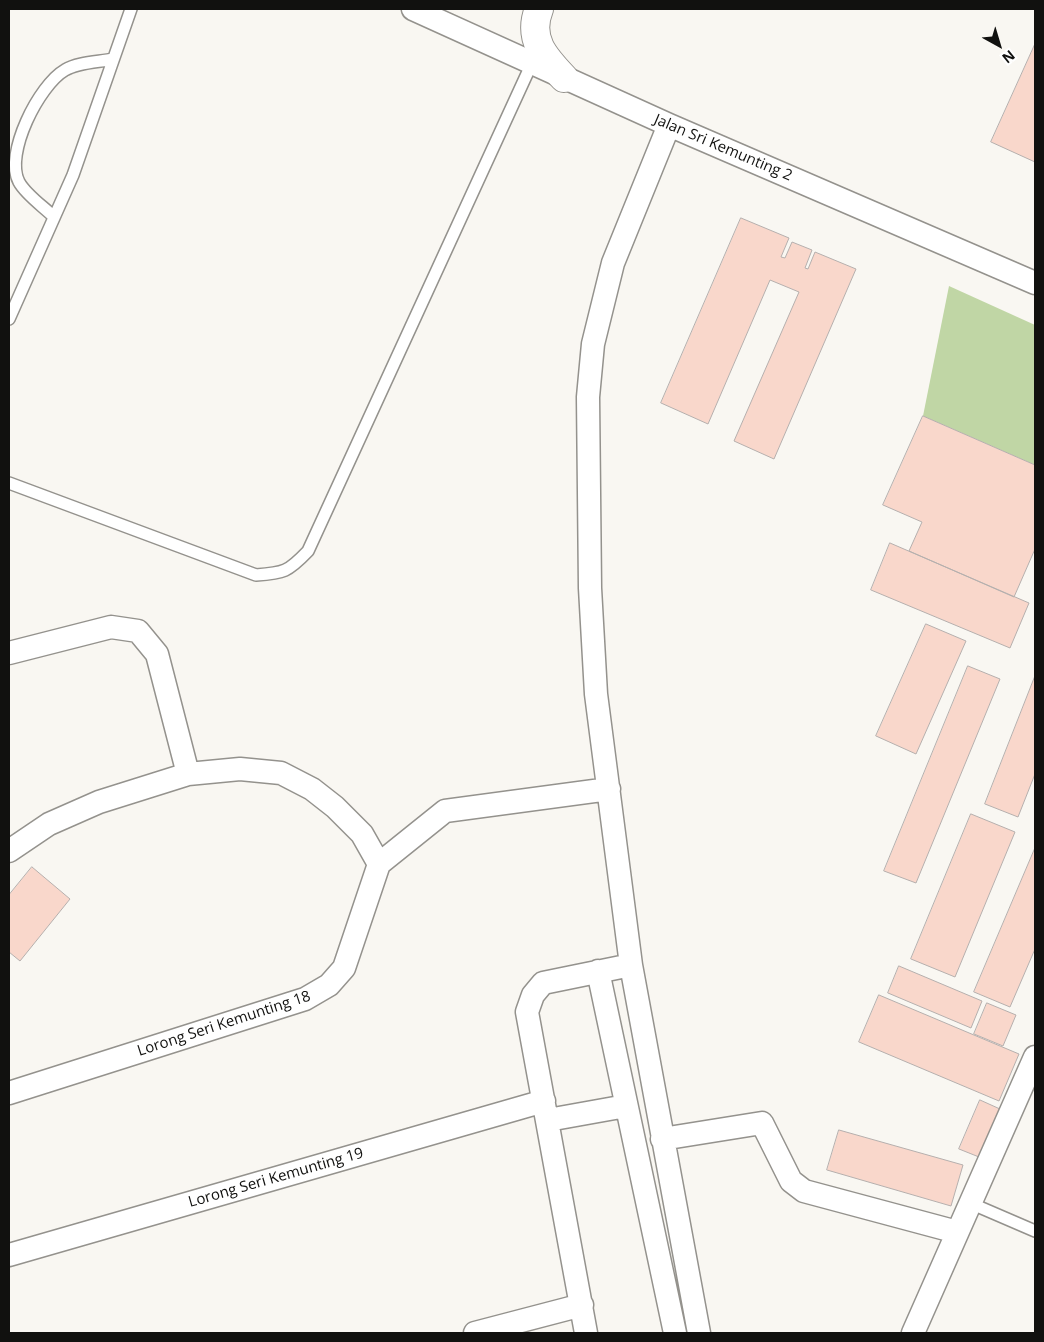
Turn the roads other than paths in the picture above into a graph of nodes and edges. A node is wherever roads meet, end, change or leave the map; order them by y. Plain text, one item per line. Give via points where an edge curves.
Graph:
1 (131, 9) edge
2 (413, 9) edge
3 (539, 9) edge
4 (113, 59) junction
5 (532, 62) junction
6 (564, 78) junction
7 (669, 125) junction
8 (54, 217) junction
9 (1035, 283) edge
10 (9, 319) edge
11 (9, 483) edge
12 (9, 653) edge
13 (188, 774) junction
14 (609, 789) junction
15 (9, 851) edge
16 (379, 864) junction
17 (631, 965) junction
18 (598, 971) junction
19 (1035, 1057) edge
20 (9, 1093) edge
21 (626, 1106) junction
22 (546, 1110) junction
23 (662, 1139) junction
24 (970, 1203) junction
25 (957, 1232) junction
26 (1035, 1232) edge
27 (9, 1255) edge
28 (582, 1304) junction
29 (475, 1333) edge
30 (586, 1333) edge
31 (675, 1333) edge
32 (699, 1333) edge
33 (912, 1333) edge

1 - 4 lane
2 - 5 street, Jalan Sri Kemunting 2
3 - 6 main road via 536,43
4 - 8 lane via 73,175
4 - 8 lane via 66,69 49,83 30,111 19,143 15,169 19,182
5 - 6 street, Jalan Sri Kemunting 2
5 - 11 lane via 308,551 292,569 256,575
6 - 7 street, Jalan Sri Kemunting 2
7 - 9 street, Jalan Sri Kemunting 2
7 - 14 street via 613,263 593,344 588,396 596,694
8 - 10 lane
12 - 13 street via 111,627 138,630 157,654
13 - 15 street via 99,802 49,824
13 - 16 street via 240,769 281,773 312,789 335,807 362,834
14 - 16 street via 445,811
14 - 17 street
16 - 20 street, Lorong Seri Kemunting 18 via 344,968 329,985 305,999
17 - 18 street
17 - 23 street
18 - 21 street
18 - 22 street via 543,983 533,995 527,1012
19 - 24 street
21 - 22 street, Lorong Seri Kemunting 19
21 - 31 street
22 - 27 street, Lorong Seri Kemunting 19
22 - 28 street
23 - 25 street via 762,1124 791,1180 804,1191
23 - 32 street
24 - 25 street
24 - 26 lane
25 - 33 street
28 - 29 street
28 - 30 street

